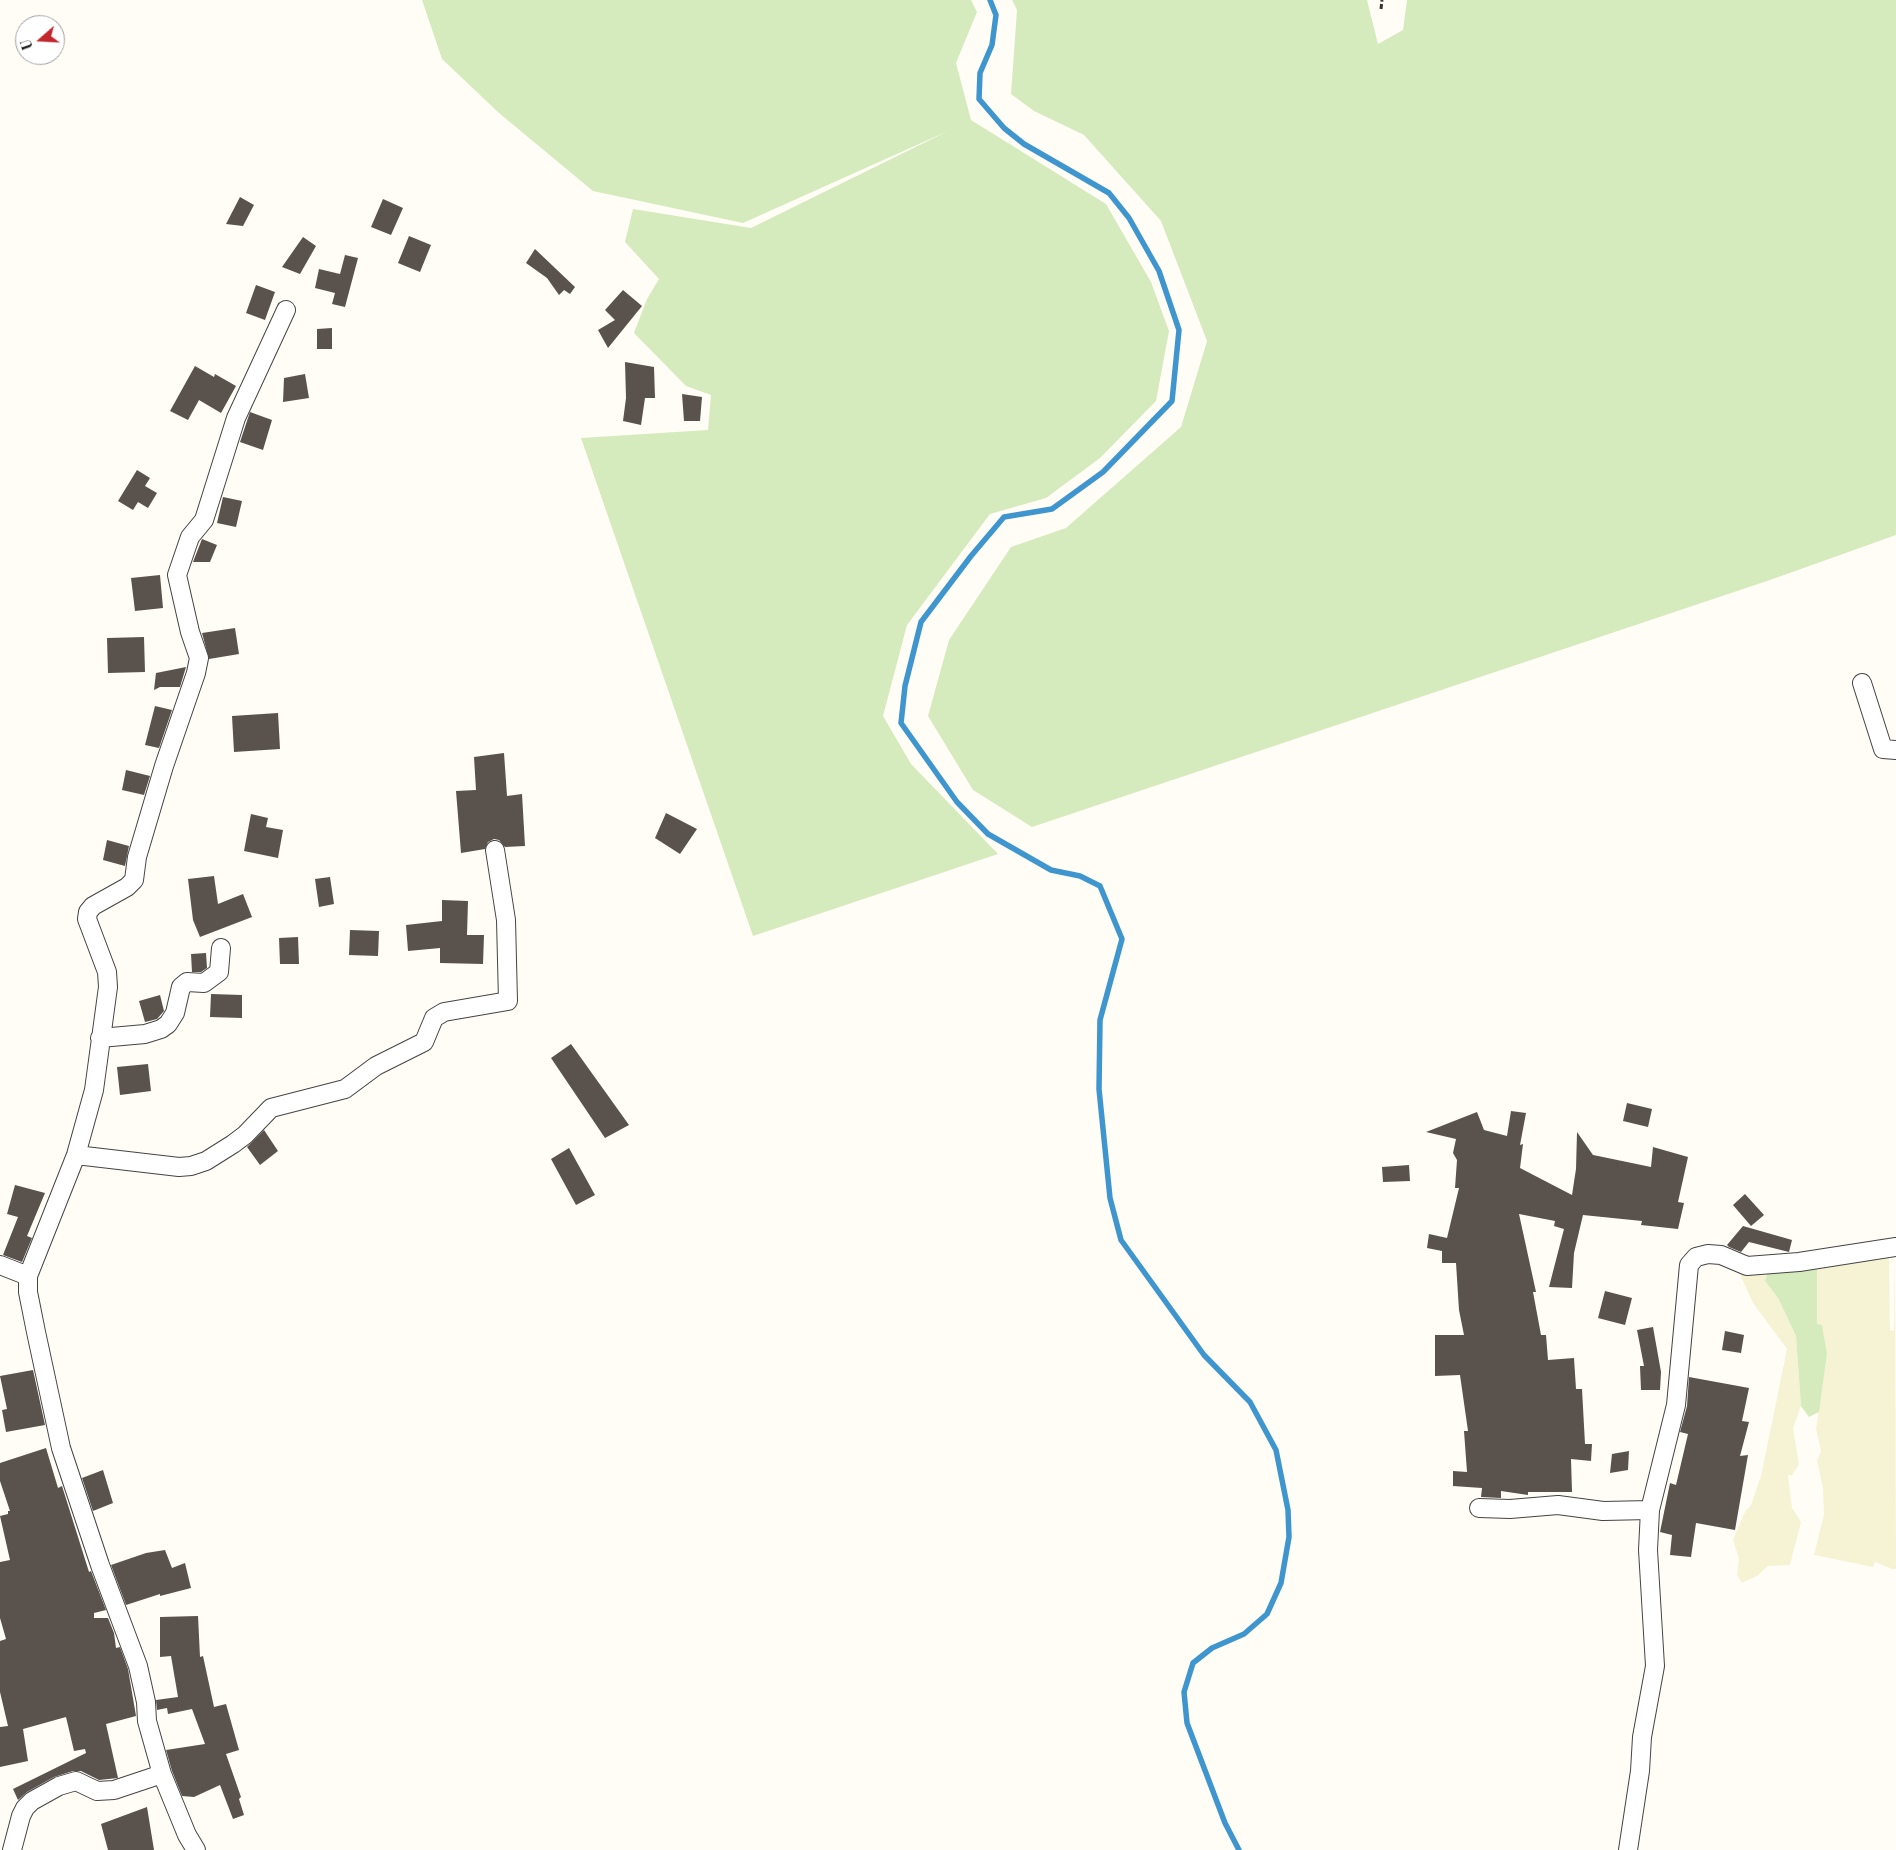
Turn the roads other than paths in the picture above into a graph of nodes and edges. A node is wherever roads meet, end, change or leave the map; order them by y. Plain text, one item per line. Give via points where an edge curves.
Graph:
1 (286, 310) dead end
2 (1862, 683) dead end
3 (1896, 750) edge
4 (496, 850) dead end
5 (221, 948) dead end
6 (100, 1038) junction
7 (76, 1155) junction
8 (1896, 1247) edge
9 (0, 1266) edge
10 (28, 1276) junction
11 (1479, 1508) dead end
12 (1650, 1510) junction
13 (162, 1774) junction
14 (12, 1850) edge
15 (196, 1850) edge
16 (1628, 1850) edge

1 - 6 street via 236,418 204,520 190,537 177,575 199,658 139,848 134,880 88,912 87,919 107,972 108,987
2 - 3 street via 1884,749
4 - 7 street via 506,920 508,1001 444,1012 430,1024 424,1042 376,1066 344,1089 271,1108 233,1144 192,1166
5 - 6 street via 219,972 204,983 187,982 181,988 174,1013 162,1029
6 - 7 street via 94,1090
7 - 10 street
8 - 12 street via 1799,1262 1747,1266 1721,1256 1701,1255 1692,1260 1687,1273 1676,1405
9 - 10 street
10 - 13 street via 28,1292 61,1448 138,1666 147,1721
11 - 12 street via 1510,1510 1558,1505 1603,1511
12 - 16 street via 1648,1550 1655,1666 1642,1737
13 - 14 street via 114,1790 97,1790 76,1781 59,1786 25,1808
13 - 15 street

